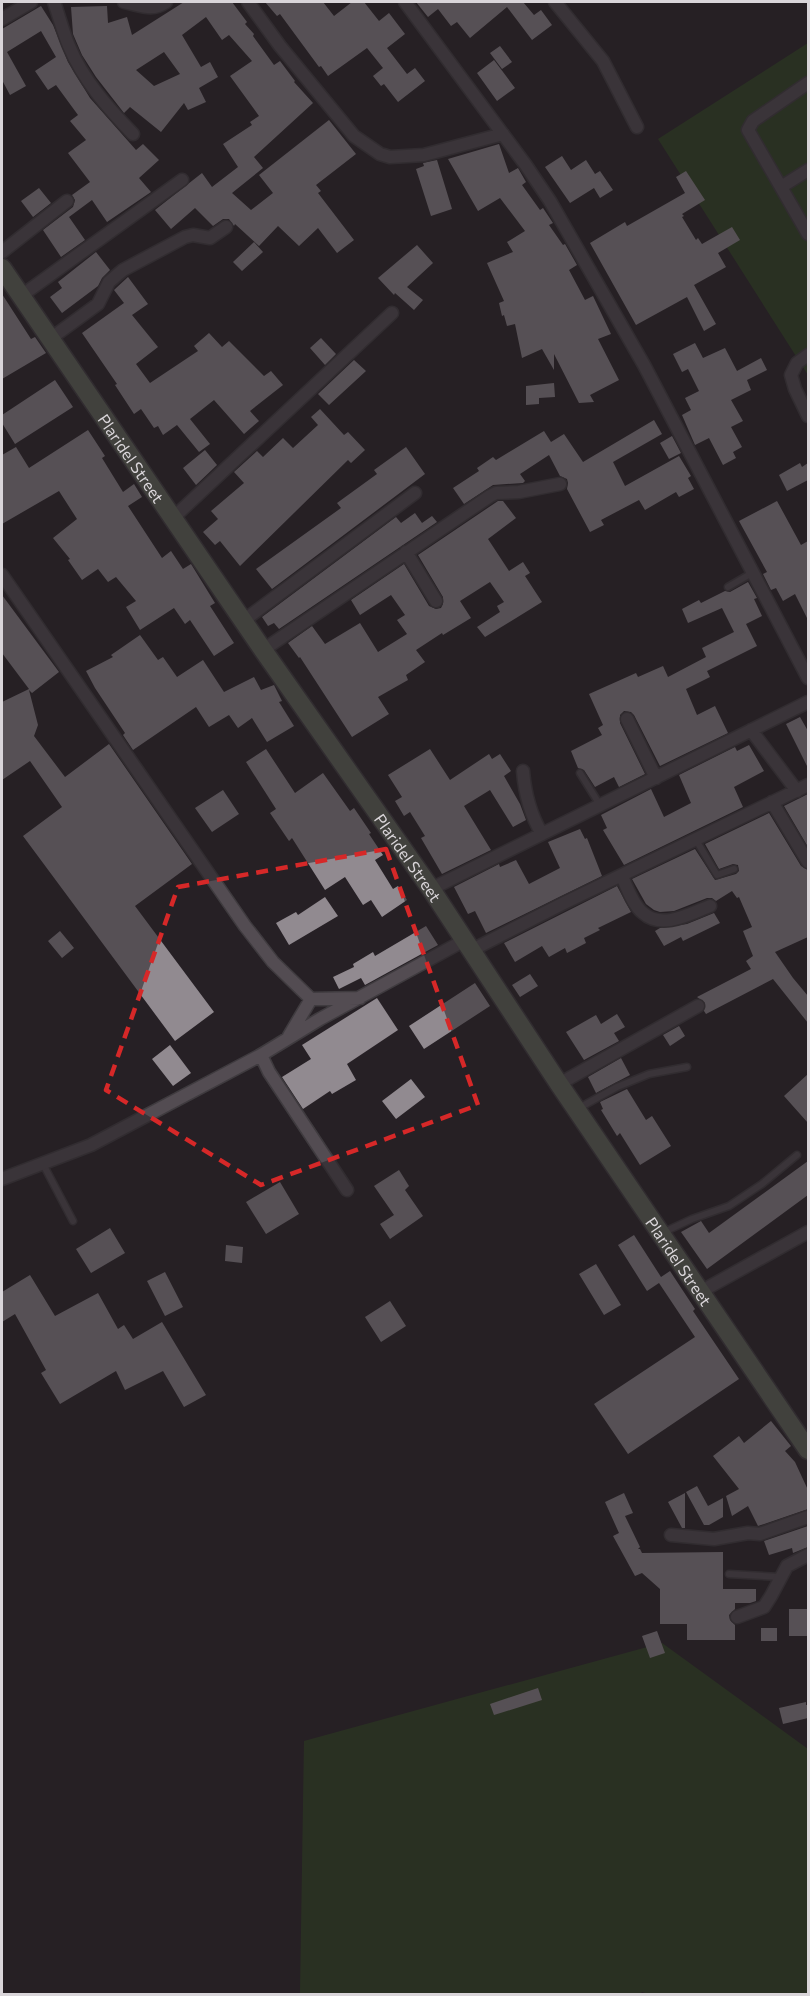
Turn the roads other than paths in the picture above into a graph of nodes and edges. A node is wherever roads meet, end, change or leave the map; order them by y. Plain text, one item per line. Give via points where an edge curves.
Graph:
1 (31, 2) edge
2 (54, 2) edge
3 (124, 2) edge
4 (166, 2) edge
5 (248, 2) edge
6 (405, 2) edge
7 (555, 2) edge
8 (2, 19) edge
9 (808, 83) edge
10 (637, 127) dead end
11 (133, 134) dead end
12 (503, 134) junction
13 (808, 170) edge
14 (182, 180) dead end
15 (781, 187) junction
16 (67, 201) dead end
17 (226, 227) dead end
18 (808, 234) edge
19 (2, 252) edge
20 (2, 268) edge
21 (21, 296) junction
22 (392, 313) dead end
23 (50, 339) junction
24 (808, 355) edge
25 (808, 416) edge
26 (560, 484) dead end
27 (415, 493) dead end
28 (173, 518) junction
29 (406, 552) junction
30 (753, 573) junction
31 (2, 575) edge
32 (728, 587) dead end
33 (436, 601) dead end
34 (243, 621) junction
35 (263, 650) junction
36 (808, 678) edge
37 (808, 702) edge
38 (627, 718) dead end
39 (752, 730) junction
40 (523, 771) dead end
41 (580, 773) dead end
42 (656, 778) junction
43 (808, 785) edge
44 (796, 791) junction
45 (772, 802) junction
46 (600, 806) junction
47 (542, 834) junction
48 (696, 840) junction
49 (808, 862) edge
50 (734, 869) dead end
51 (622, 876) junction
52 (431, 889) junction
53 (710, 906) dead end
54 (468, 945) junction
55 (360, 998) junction
56 (311, 999) junction
57 (698, 1006) dead end
58 (287, 1039) junction
59 (261, 1055) junction
60 (687, 1066) dead end
61 (559, 1084) junction
62 (576, 1110) junction
63 (797, 1155) dead end
64 (43, 1163) junction
65 (2, 1179) edge
66 (347, 1190) dead end
67 (73, 1221) dead end
68 (808, 1232) edge
69 (661, 1234) junction
70 (700, 1292) junction
71 (808, 1450) edge
72 (808, 1517) edge
73 (671, 1535) dead end
74 (808, 1555) edge
75 (729, 1574) dead end
76 (780, 1577) junction
77 (737, 1617) dead end

1 - 8 street
2 - 11 street via 81,69
3 - 4 street via 155,8
5 - 12 street via 354,136 380,154 424,155
6 - 12 street
7 - 10 street via 603,61
9 - 15 street via 753,121 748,130
12 - 30 street via 550,201 644,365
13 - 15 street
14 - 21 street
15 - 18 street
16 - 19 street
17 - 23 street via 210,238 185,237 123,270 109,282 98,304
20 - 21 street, Plaridel Street
21 - 23 street, Plaridel Street
22 - 28 street
23 - 28 street, Plaridel Street
24 - 25 street via 797,363 791,375
26 - 29 street via 496,493
27 - 34 street
28 - 34 street, Plaridel Street
29 - 33 street
29 - 35 street
30 - 32 lane
30 - 36 street
31 - 56 street via 245,926 273,963
34 - 35 street, Plaridel Street
35 - 52 street, Plaridel Street
37 - 39 street
38 - 42 street
39 - 42 street
39 - 44 street
40 - 47 street via 526,801
41 - 46 lane
42 - 46 street
43 - 44 street
44 - 45 street
45 - 48 street
45 - 49 street
46 - 47 street
47 - 52 street
48 - 50 lane via 715,874
48 - 51 street
51 - 53 street via 642,913 652,919 679,918
51 - 54 street
52 - 54 street, Plaridel Street
54 - 55 street
54 - 61 street, Plaridel Street
55 - 56 street
55 - 58 street
56 - 58 street
57 - 61 street
58 - 59 street
59 - 64 street via 92,1145
59 - 66 street
60 - 62 lane via 649,1074
61 - 62 street, Plaridel Street
62 - 69 street, Plaridel Street
63 - 69 lane via 729,1206
64 - 65 street
64 - 67 lane
68 - 70 street
69 - 70 street, Plaridel Street
70 - 71 street, Plaridel Street
72 - 73 street via 760,1534 714,1539
74 - 76 street via 787,1566
75 - 76 lane
76 - 77 street via 764,1607

